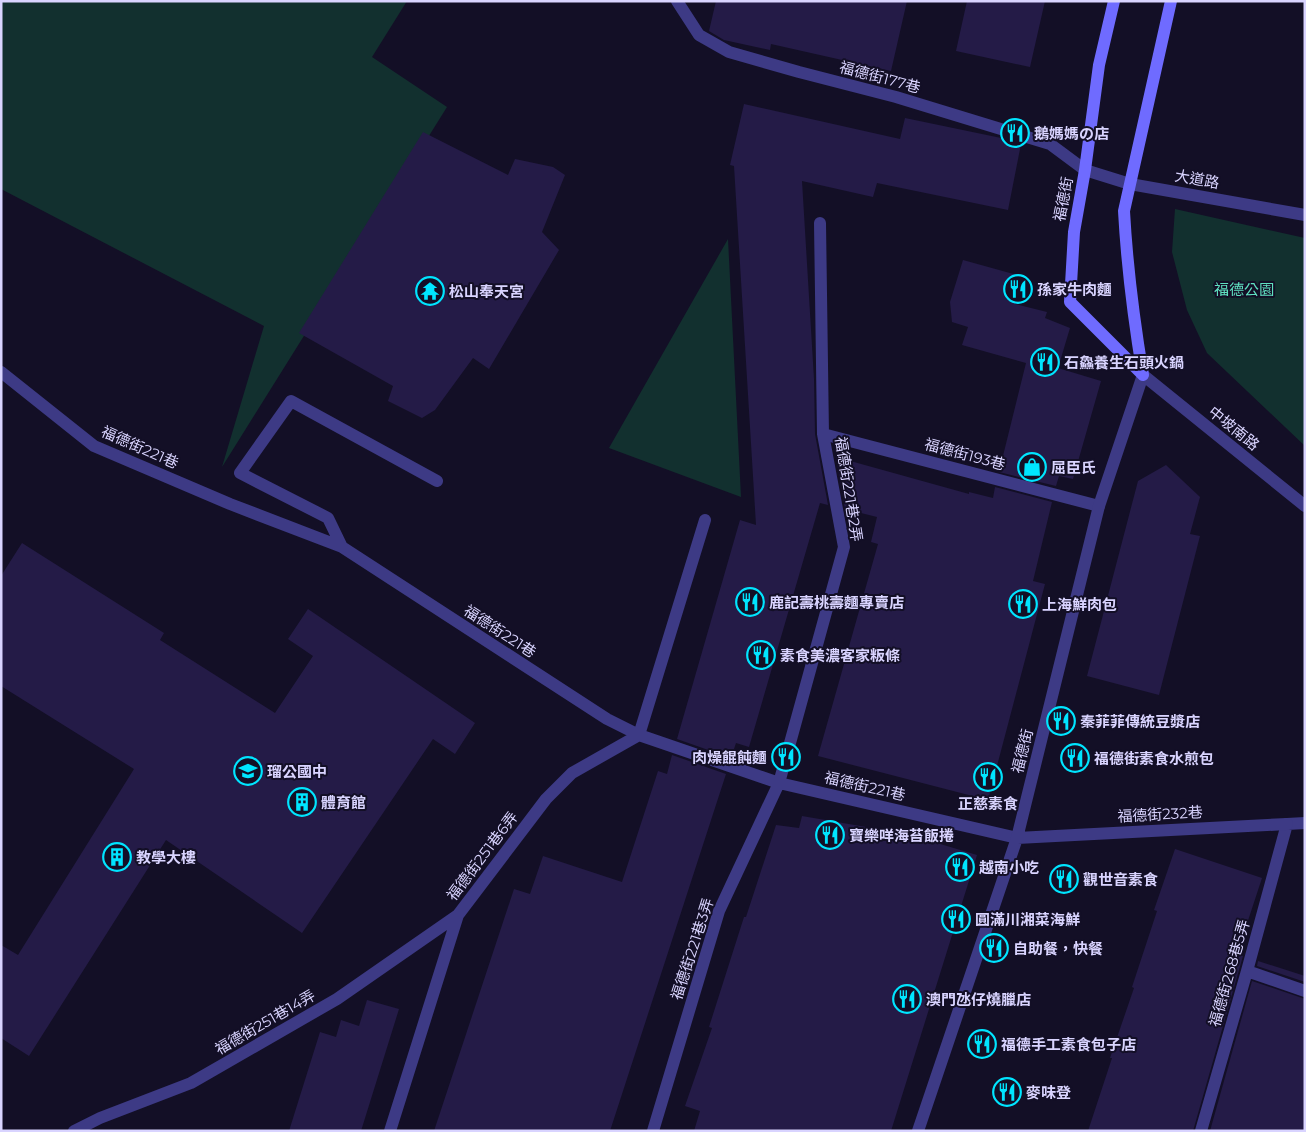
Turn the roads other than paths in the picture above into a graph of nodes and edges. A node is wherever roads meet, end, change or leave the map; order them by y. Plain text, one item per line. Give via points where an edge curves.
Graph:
1 (677, 1) edge
2 (1114, 1) edge
3 (1171, 1) edge
4 (1085, 170) junction
5 (1130, 184) junction
6 (1305, 215) edge
7 (820, 223) dead end
8 (1, 372) edge
9 (1142, 375) junction
10 (823, 434) junction
11 (437, 481) dead end
12 (1099, 506) junction
13 (1305, 506) edge
14 (705, 520) dead end
15 (342, 547) junction
16 (639, 735) junction
17 (778, 783) junction
18 (1305, 823) edge
19 (1287, 824) junction
20 (1017, 838) junction
21 (458, 914) junction
22 (1247, 972) junction
23 (1305, 990) edge
24 (100, 1118) junction
25 (74, 1131) edge
26 (98, 1131) edge
27 (390, 1131) edge
28 (653, 1131) edge
29 (918, 1131) edge
30 (1201, 1131) edge

1 - 4 street, 福德街177巷 via 699,35 729,52 896,97 1050,144
2 - 4 street, 福德街 via 1099,65
3 - 5 street, 福德街
4 - 5 street, 大道路
4 - 9 street, 福德街 via 1074,232 1070,302
5 - 6 street, 大道路
5 - 9 street, 福德街 via 1124,210 1126,242
7 - 10 street, 福德街221巷2弄
8 - 15 street, 福德街221巷 via 94,446
9 - 12 street, 福德街
9 - 13 street, 中坡南路
10 - 12 street, 福德街193巷
10 - 17 street, 福德街221巷2弄 via 844,547
11 - 15 street via 291,401 240,473 328,518
12 - 20 street, 福德街
14 - 16 street
15 - 16 street, 福德街221巷 via 607,719
16 - 17 street, 福德街221巷
16 - 21 street, 福德街251巷6弄 via 572,773 546,799
17 - 20 street, 福德街221巷
17 - 28 street, 福德街221巷3弄 via 719,911
18 - 19 street, 福德街232巷
19 - 20 street, 福德街232巷
19 - 22 street, 福德街268巷5弄
20 - 29 street, 福德街
21 - 24 street, 福德街251巷14弄 via 337,999 191,1083
21 - 27 street, 福德街251巷6弄
22 - 23 street
22 - 30 street, 福德街268巷5弄
24 - 25 street, 福德街251巷14弄
24 - 26 street

